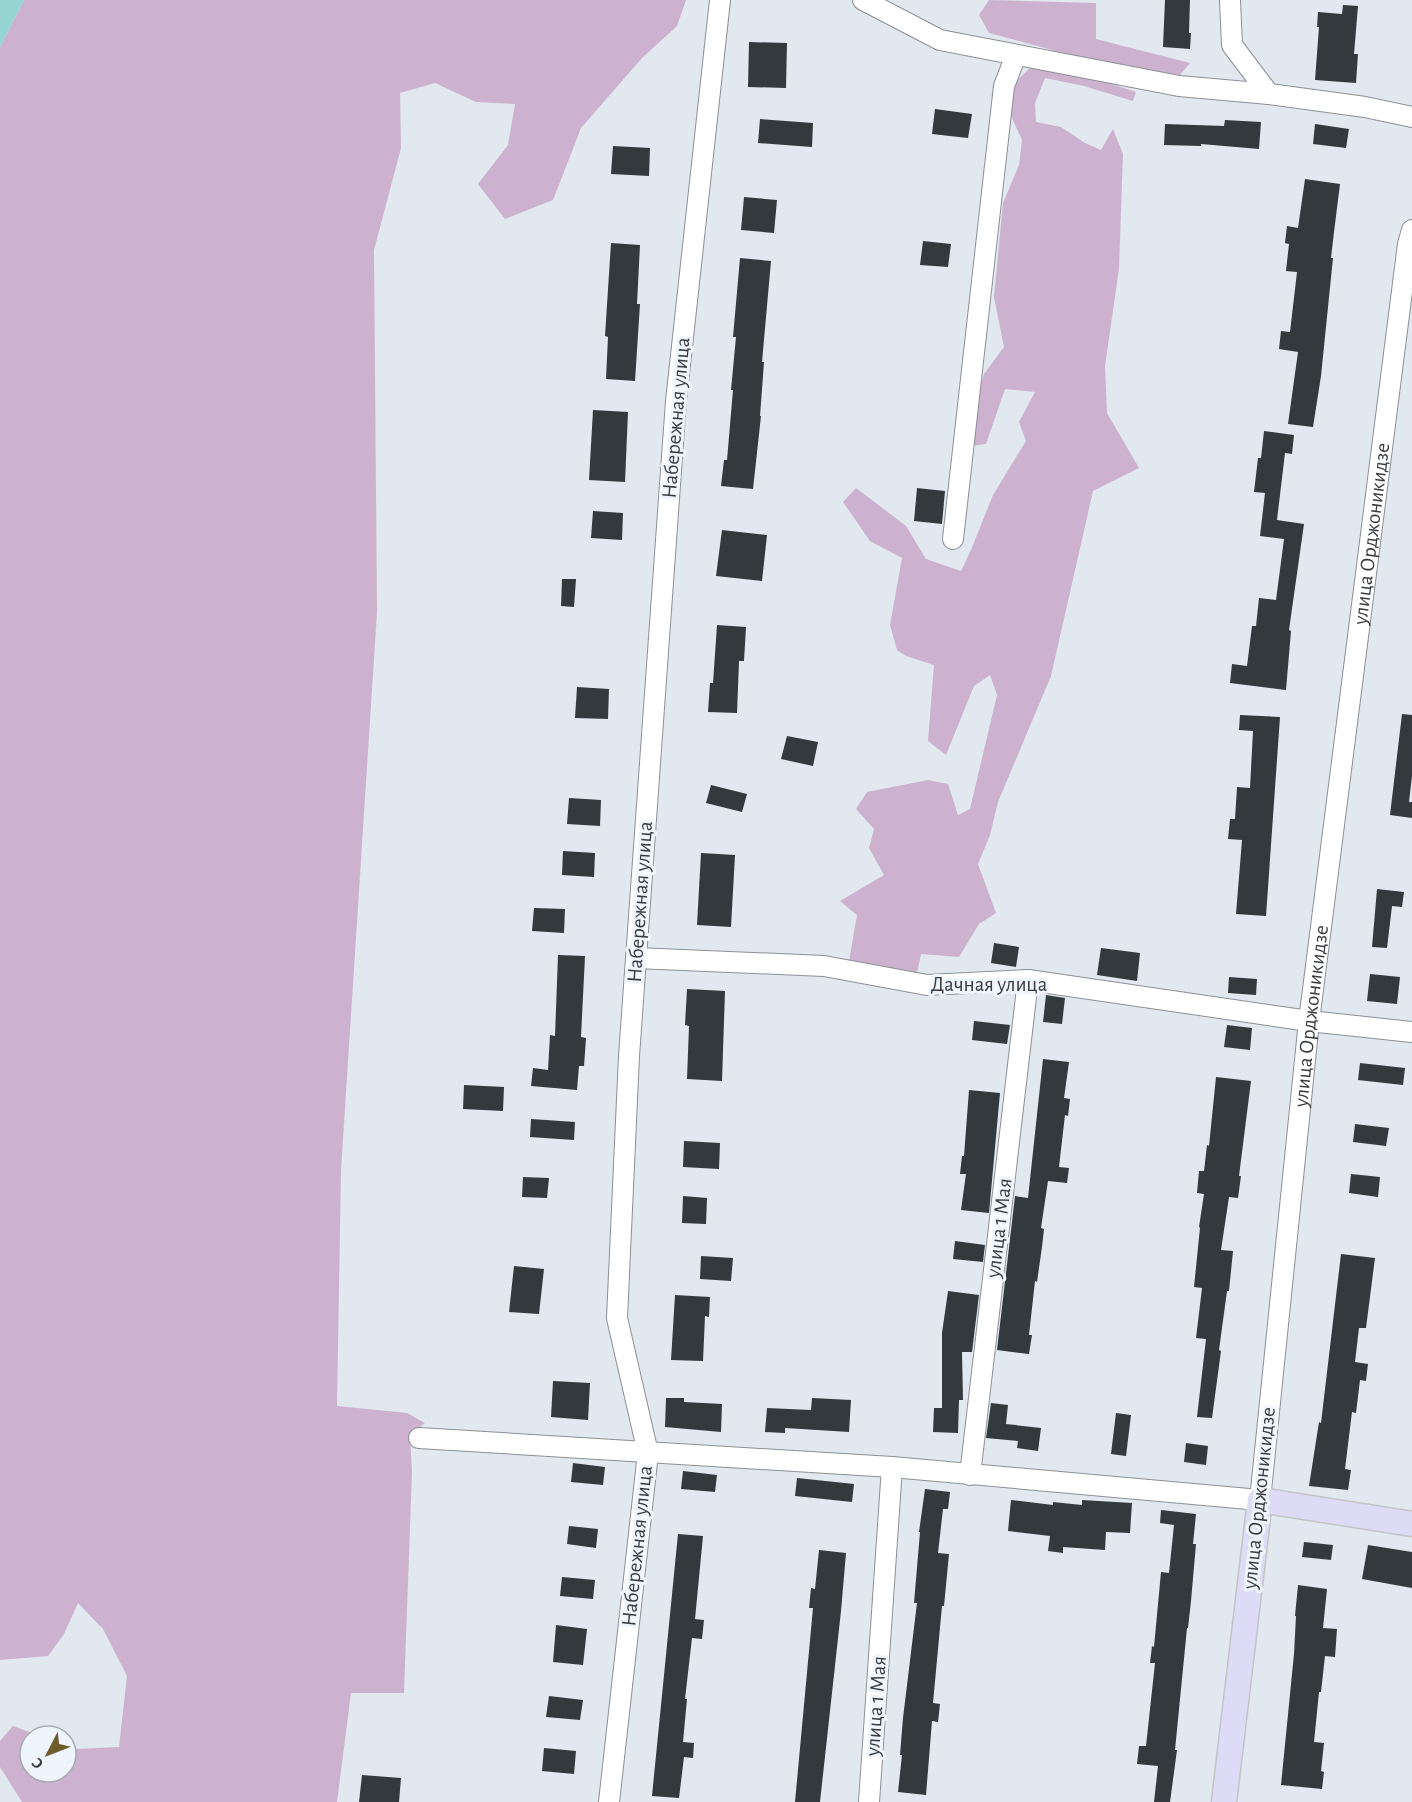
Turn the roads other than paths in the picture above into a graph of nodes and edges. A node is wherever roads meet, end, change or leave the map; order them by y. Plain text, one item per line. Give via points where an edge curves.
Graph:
1 (720, 0) edge
2 (863, 0) edge
3 (1230, 0) edge
4 (1016, 55) junction
5 (1269, 94) junction
6 (1412, 117) edge
7 (1412, 230) edge
8 (953, 539) dead end
9 (636, 958) junction
10 (1028, 980) junction
11 (1309, 1021) junction
12 (1412, 1032) edge
13 (418, 1438) dead end
14 (648, 1453) junction
15 (892, 1467) junction
16 (969, 1475) junction
17 (1260, 1500) junction
18 (1412, 1524) edge
19 (609, 1802) edge
20 (869, 1802) edge
21 (1224, 1802) edge

1 - 9 street, Набережная улица via 676,401
2 - 4 street via 940,40
3 - 5 street via 1232,45
4 - 5 street via 1179,86
4 - 8 street via 1004,86
5 - 6 street
7 - 11 street, улица Орджоникидзе
9 - 10 street, Дачная улица via 824,966 927,985
9 - 14 street, Набережная улица via 617,1318
10 - 11 street, Дачная улица
10 - 16 street, улица 1 Мая
11 - 12 street, Дачная улица
11 - 17 street, улица Орджоникидзе
13 - 14 street
14 - 15 street
14 - 19 street, Набережная улица
15 - 16 street
15 - 20 street, улица 1 Мая
16 - 17 street
17 - 18 main road
17 - 21 main road, улица Орджоникидзе

